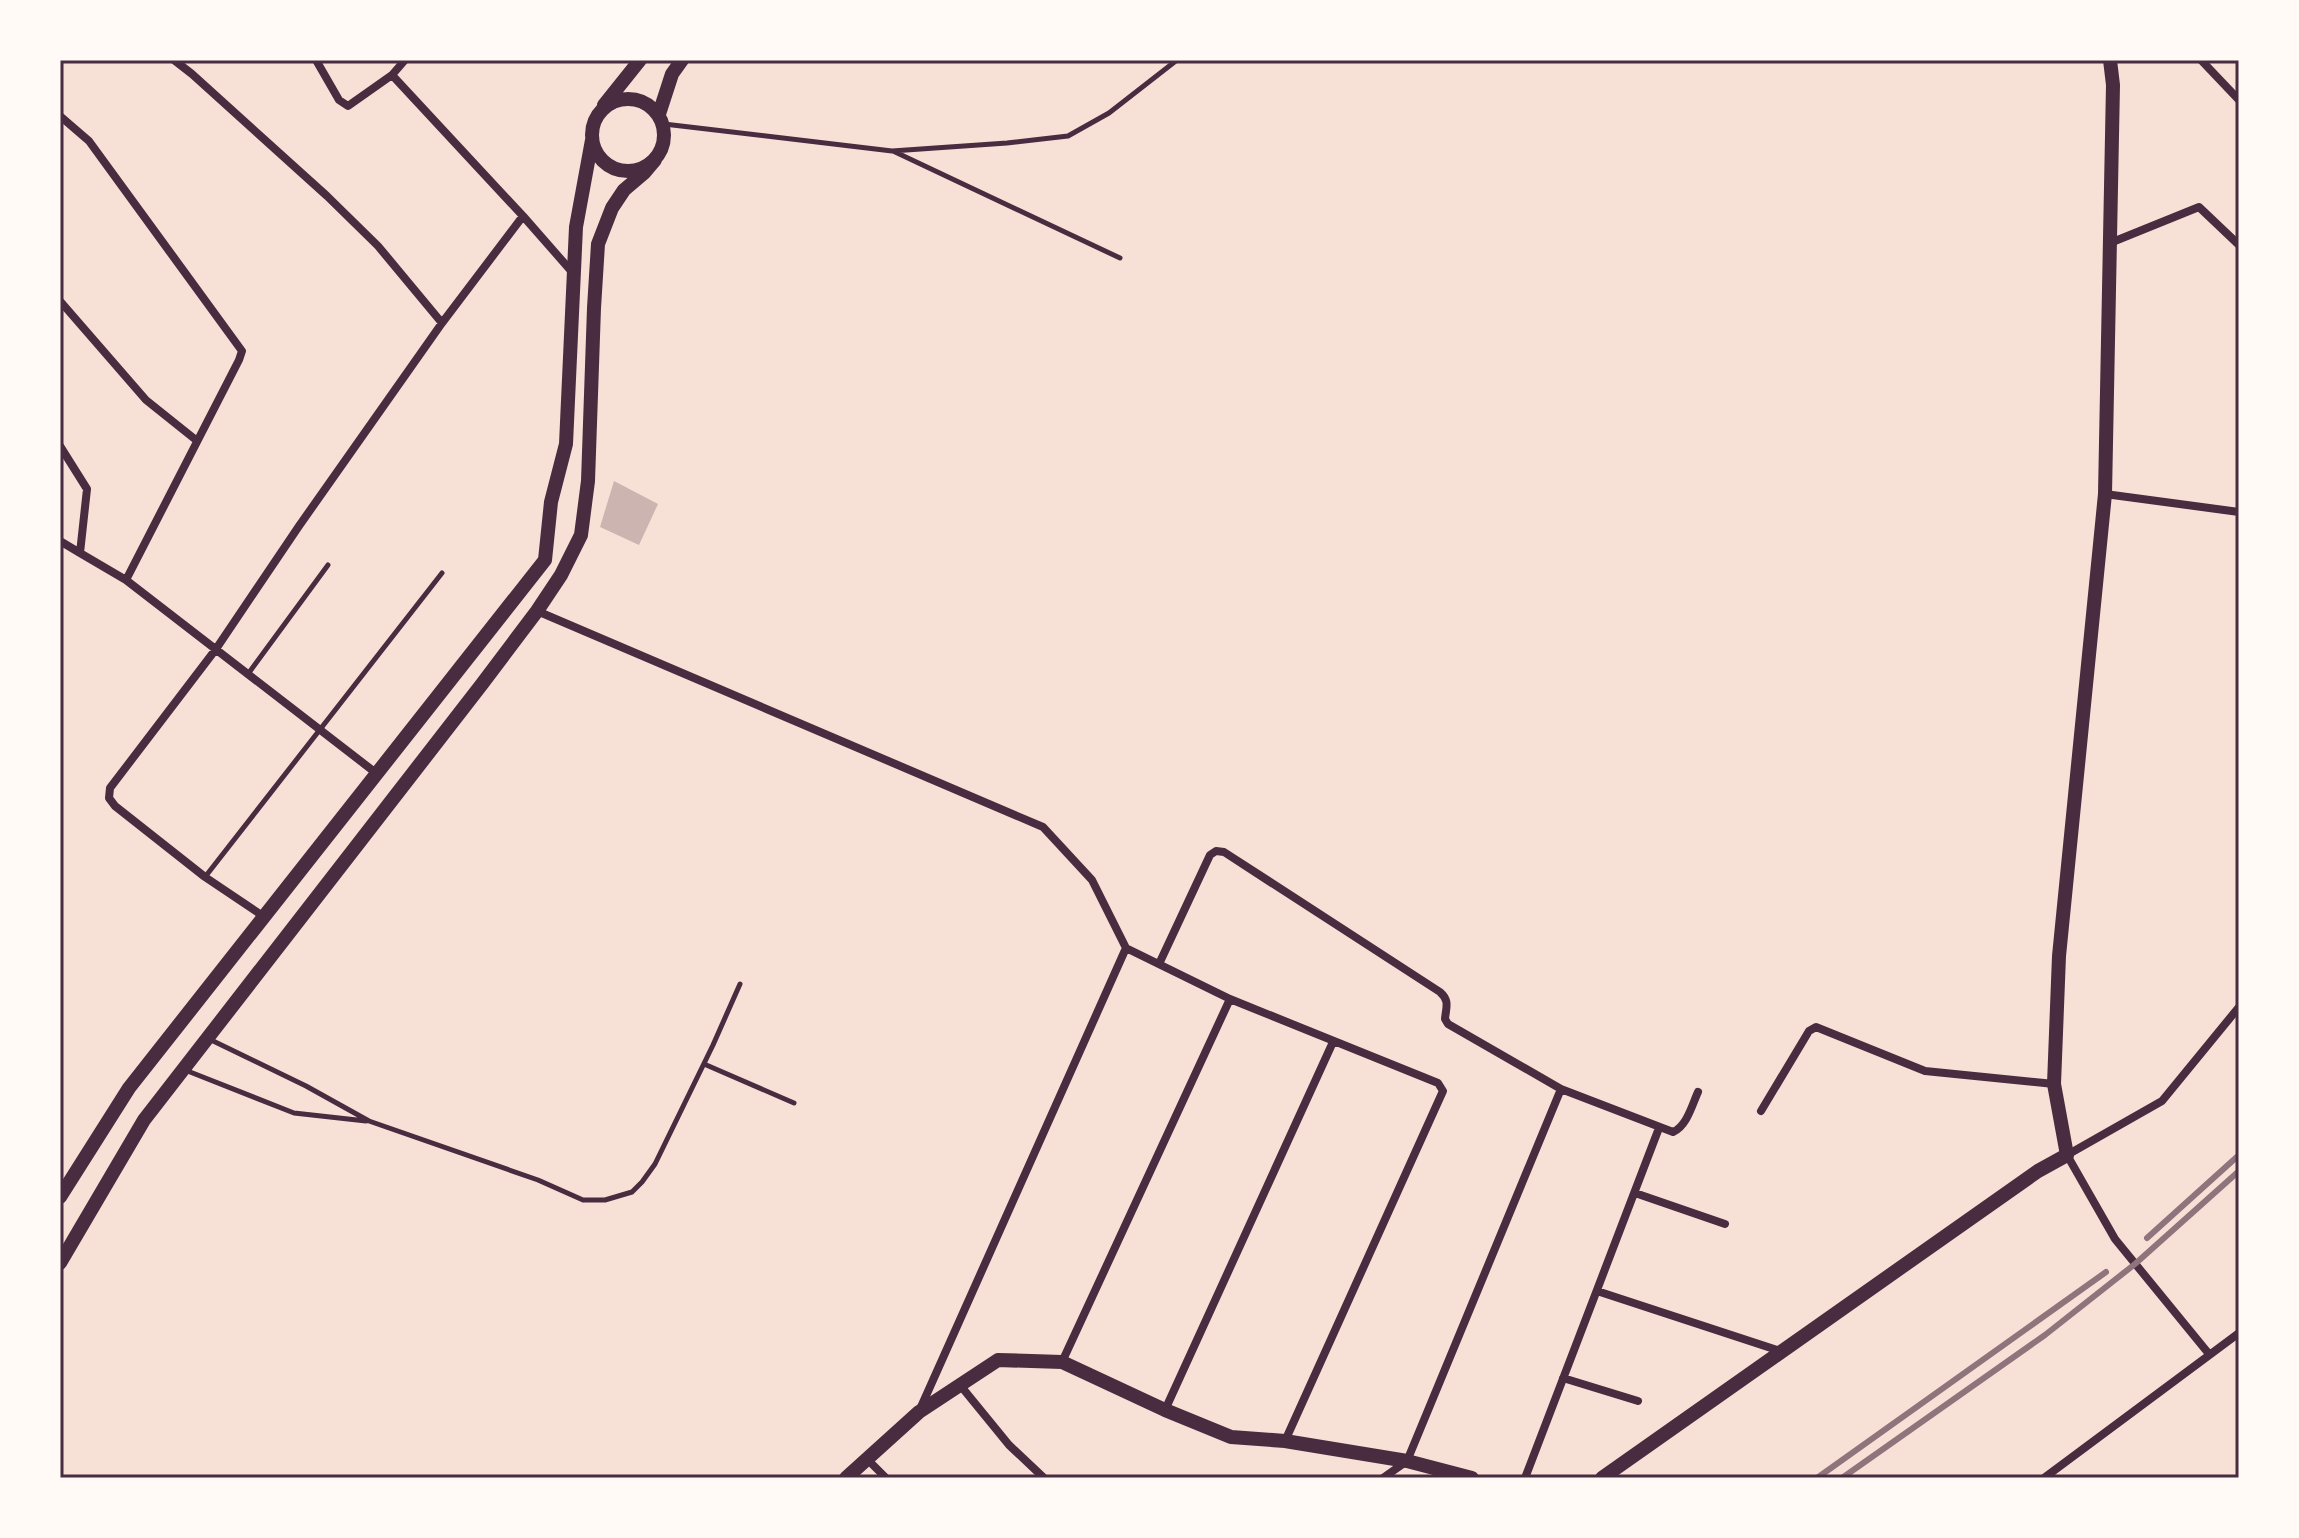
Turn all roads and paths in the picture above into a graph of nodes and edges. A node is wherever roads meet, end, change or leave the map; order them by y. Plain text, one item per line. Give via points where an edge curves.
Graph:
1 (174, 60) edge
2 (316, 60) edge
3 (405, 60) edge
4 (640, 60) edge
5 (682, 60) edge
6 (1177, 60) edge
7 (2110, 60) edge
8 (2201, 60) edge
9 (392, 75) junction
10 (2239, 100) edge
11 (600, 112) junction
12 (60, 116) edge
13 (661, 119) junction
14 (592, 140) junction
15 (892, 151) junction
16 (655, 160) junction
17 (523, 216) junction
18 (2110, 243) junction
19 (2239, 245) edge
20 (1120, 258) dead end
21 (574, 274) junction
22 (60, 301) edge
23 (442, 323) junction
24 (196, 440) junction
25 (60, 446) edge
26 (2105, 494) junction
27 (2239, 512) edge
28 (60, 541) edge
29 (80, 553) junction
30 (328, 565) dead end
31 (442, 573) dead end
32 (126, 580) junction
33 (537, 611) junction
34 (216, 649) junction
35 (248, 674) junction
36 (320, 729) junction
37 (376, 773) junction
38 (205, 877) junction
39 (263, 916) junction
40 (1126, 948) junction
41 (1159, 964) junction
42 (740, 984) dead end
43 (1230, 999) junction
44 (2239, 1007) edge
45 (208, 1038) junction
46 (1333, 1042) junction
47 (704, 1064) junction
48 (184, 1070) junction
49 (2054, 1084) junction
50 (1561, 1089) junction
51 (1698, 1092) dead end
52 (794, 1103) dead end
53 (1761, 1111) dead end
54 (369, 1121) junction
55 (1659, 1128) junction
56 (2067, 1155) junction
57 (68, 1173) edge
58 (1635, 1193) junction
59 (60, 1197) edge
60 (1725, 1224) dead end
61 (60, 1263) edge
62 (1597, 1291) junction
63 (2239, 1333) edge
64 (1781, 1352) junction
65 (2209, 1354) junction
66 (1062, 1362) junction
67 (1563, 1378) junction
68 (960, 1385) junction
69 (1638, 1401) dead end
70 (1165, 1410) junction
71 (919, 1412) junction
72 (1285, 1441) junction
73 (867, 1459) junction
74 (1407, 1461) junction
75 (846, 1478) edge
76 (886, 1478) edge
77 (1044, 1478) edge
78 (1383, 1478) edge
79 (1472, 1478) edge
80 (1525, 1478) edge
81 (1602, 1478) edge
82 (2044, 1478) edge

1 - 23 street via 378,246
2 - 9 street via 348,106
3 - 9 street
4 - 11 main road
5 - 13 main road via 672,74
6 - 15 lane via 1109,113 1068,136
7 - 18 main road
8 - 10 street
9 - 17 street
11 - 13 main road via 610,103 636,99 649,104
11 - 14 main road
12 - 24 street via 89,141 242,351
13 - 15 lane
13 - 16 main road via 664,143
14 - 16 main road via 610,167 642,169
14 - 21 main road via 576,227
15 - 20 lane
16 - 33 main road via 624,190 598,244 581,535
17 - 21 street
17 - 23 street
18 - 19 street via 2199,207
18 - 26 main road
21 - 37 main road via 566,444 551,502 545,560
22 - 24 street via 122,376
23 - 34 street
24 - 32 street
25 - 29 street via 87,489
26 - 27 street
26 - 49 main road via 2059,956
28 - 29 street
29 - 32 street
30 - 35 lane
31 - 36 lane
32 - 34 street
33 - 40 street via 1043,827 1092,880
33 - 45 main road
34 - 35 street
34 - 38 street via 110,788 109,798
35 - 36 street
36 - 37 street
36 - 38 lane
37 - 39 main road
38 - 39 street
39 - 57 main road
40 - 41 street
40 - 71 street
41 - 43 street
41 - 50 street via 1210,855 1224,852 1440,992 1448,1004 1448,1024
42 - 47 lane
43 - 46 street
43 - 66 street
44 - 56 street via 2162,1101
45 - 48 main road
45 - 54 lane
46 - 70 street
46 - 72 street via 1438,1083 1443,1091
47 - 52 lane
47 - 54 lane via 642,1182 632,1192 605,1200 583,1200
48 - 54 lane via 294,1113
48 - 61 main road via 144,1120
49 - 53 street via 1925,1071 1816,1027
49 - 56 main road
50 - 55 street
50 - 74 street
51 - 55 street via 1679,1130
55 - 58 street
56 - 64 main road
56 - 65 street via 2115,1239
57 - 59 main road
58 - 60 street
58 - 62 street
62 - 64 street
62 - 67 street
63 - 65 street
64 - 81 main road
65 - 82 street
66 - 68 main road via 998,1360
66 - 70 main road
67 - 69 street
67 - 80 street
68 - 71 main road
68 - 77 street
70 - 72 main road via 1231,1437
71 - 73 main road
72 - 74 main road
73 - 75 main road
73 - 76 street
74 - 78 street
74 - 79 main road

